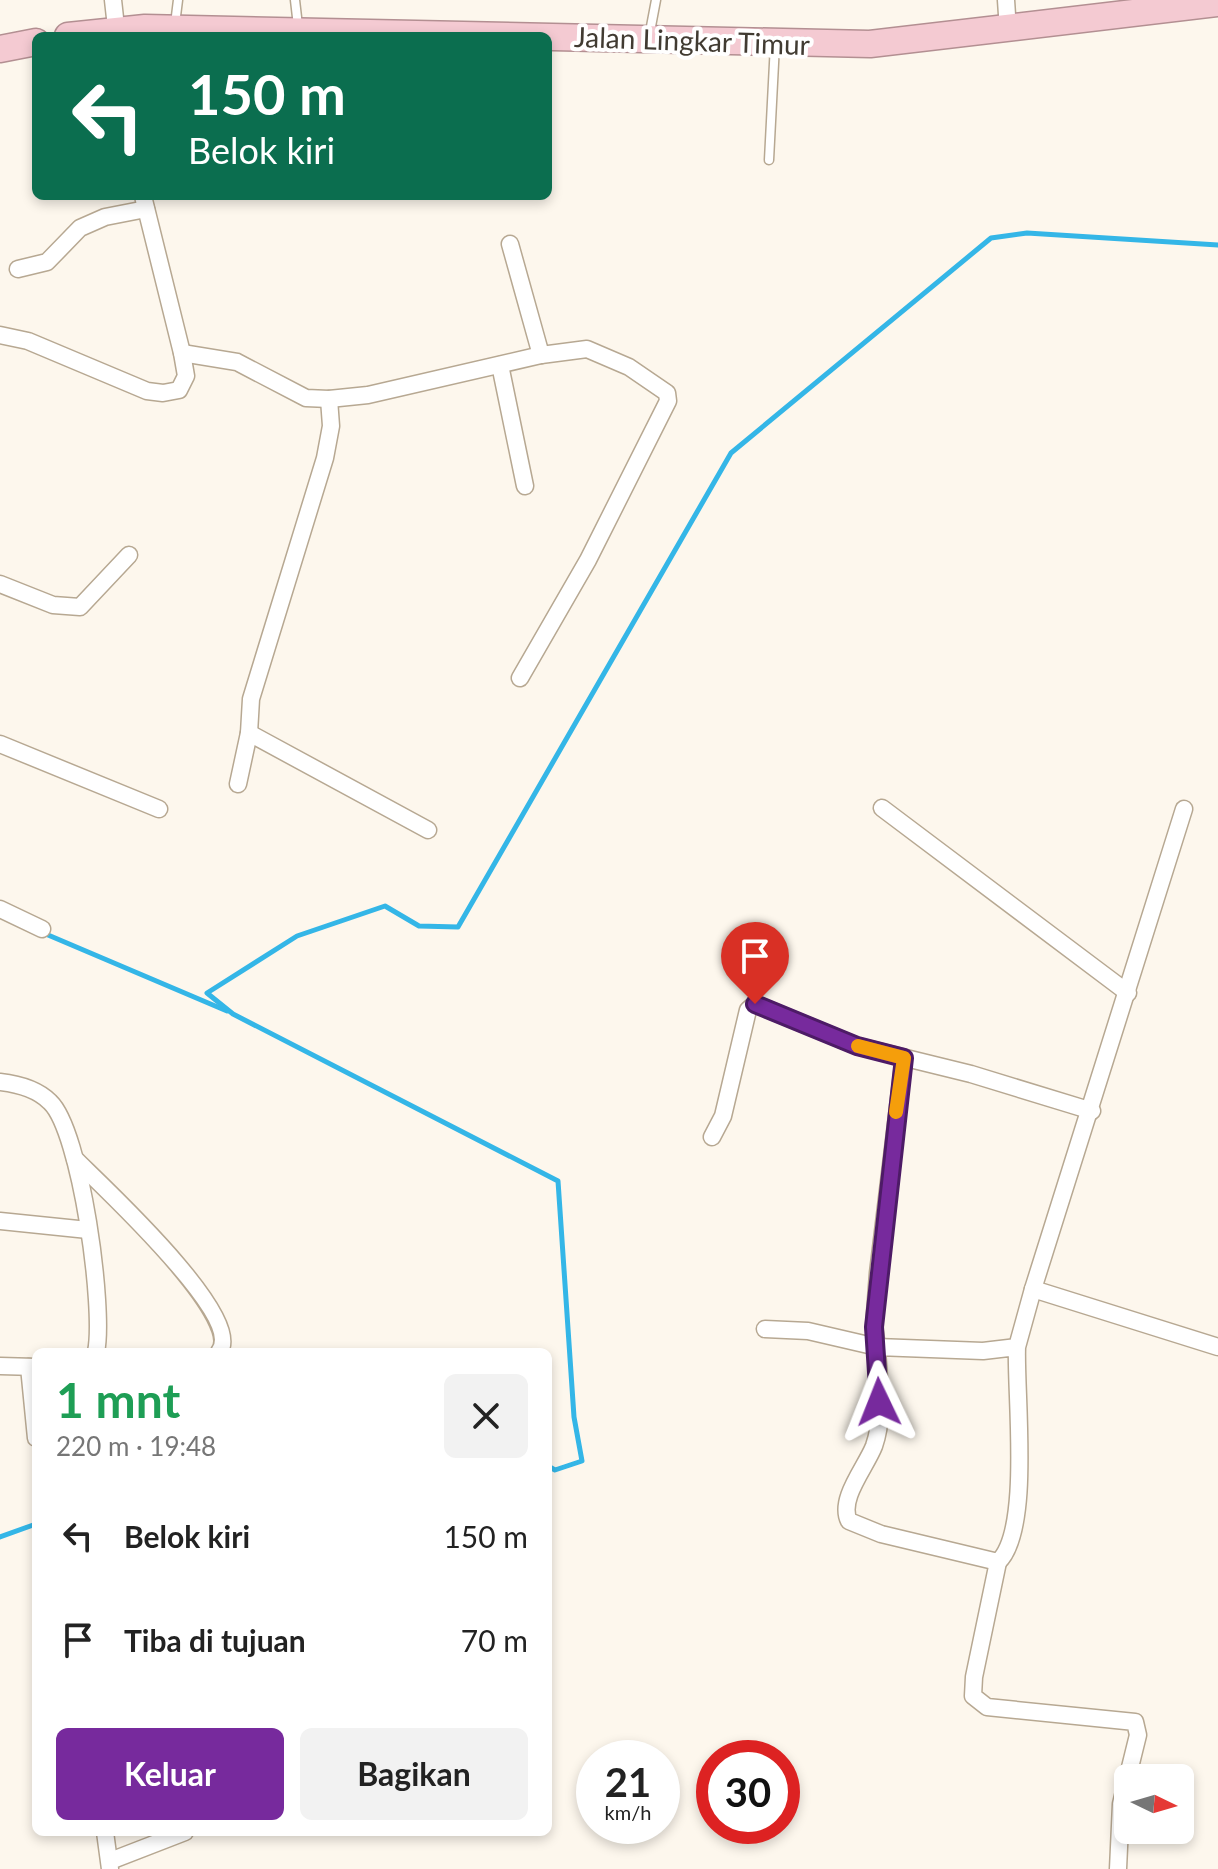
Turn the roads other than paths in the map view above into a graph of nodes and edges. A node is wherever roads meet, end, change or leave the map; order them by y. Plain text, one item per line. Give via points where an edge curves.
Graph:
1 (113, 0) edge
2 (178, 0) edge
3 (295, 0) edge
4 (656, 0) edge
5 (1006, 0) edge
6 (1218, 3) edge
7 (175, 29) junction
8 (1008, 30) junction
9 (298, 31) junction
10 (117, 32) edge
11 (132, 32) edge
12 (348, 32) edge
13 (552, 36) edge
14 (649, 38) junction
15 (32, 43) edge
16 (775, 44) junction
17 (0, 49) edge
18 (769, 160) dead end
19 (145, 202) edge
20 (510, 244) dead end
21 (18, 269) dead end
22 (0, 335) edge
23 (182, 353) junction
24 (541, 355) junction
25 (500, 365) junction
26 (329, 399) junction
27 (525, 486) dead end
28 (129, 555) dead end
29 (0, 584) edge
30 (520, 678) dead end
31 (249, 733) junction
32 (0, 744) edge
33 (238, 784) dead end
34 (882, 808) dead end
35 (159, 809) dead end
36 (1184, 809) dead end
37 (428, 830) dead end
38 (0, 909) edge
39 (42, 929) dead end
40 (1128, 993) junction
41 (904, 1058) junction
42 (0, 1082) edge
43 (1092, 1111) junction
44 (712, 1137) dead end
45 (74, 1157) junction
46 (0, 1221) edge
47 (88, 1230) junction
48 (1033, 1289) junction
49 (765, 1329) dead end
50 (877, 1347) junction
51 (1017, 1347) junction
52 (1218, 1347) edge
53 (96, 1348) edge
54 (221, 1348) edge
55 (0, 1366) edge
56 (32, 1367) edge
57 (998, 1562) junction
58 (106, 1836) edge
59 (176, 1836) edge
60 (110, 1865) edge
61 (1118, 1869) edge

1 - 10 street
2 - 7 lane
3 - 9 lane
4 - 14 lane
5 - 8 street
6 - 8 highway, Jalan Lingkar Timur
7 - 9 highway, Jalan Lingkar Timur
7 - 11 highway, Jalan Lingkar Timur
8 - 16 highway, Jalan Lingkar Timur via 903,43
9 - 12 highway, Jalan Lingkar Timur
13 - 14 highway, Jalan Lingkar Timur
14 - 16 highway, Jalan Lingkar Timur
15 - 17 highway
16 - 18 lane
19 - 21 street via 80,228 47,262
19 - 23 street
20 - 24 street
22 - 23 street via 163,393 184,384
23 - 26 street via 237,362 306,398
24 - 25 street
24 - 30 street via 587,349 601,353 656,382 668,401 588,560
25 - 26 street
25 - 27 street
26 - 31 street via 325,458 251,699
28 - 29 street via 80,607 53,605
31 - 33 street
31 - 37 street
32 - 35 street
34 - 40 street
36 - 40 street
38 - 39 street
40 - 43 street
41 - 43 street
41 - 44 street via 857,1046 751,1005 723,1116
41 - 50 street via 879,1258
42 - 45 street via 38,1092 53,1103
43 - 48 street
45 - 47 street
45 - 54 street via 197,1287 224,1331
46 - 47 street
47 - 53 street
48 - 51 street
48 - 52 street
49 - 50 street via 808,1331
50 - 51 street
50 - 57 street via 879,1419 847,1517 881,1534
51 - 57 street via 1020,1471 1016,1512 1005,1555
55 - 56 street
57 - 61 street via 973,1696 987,1707 1135,1722 1138,1735 1121,1804
58 - 60 street
59 - 60 street

